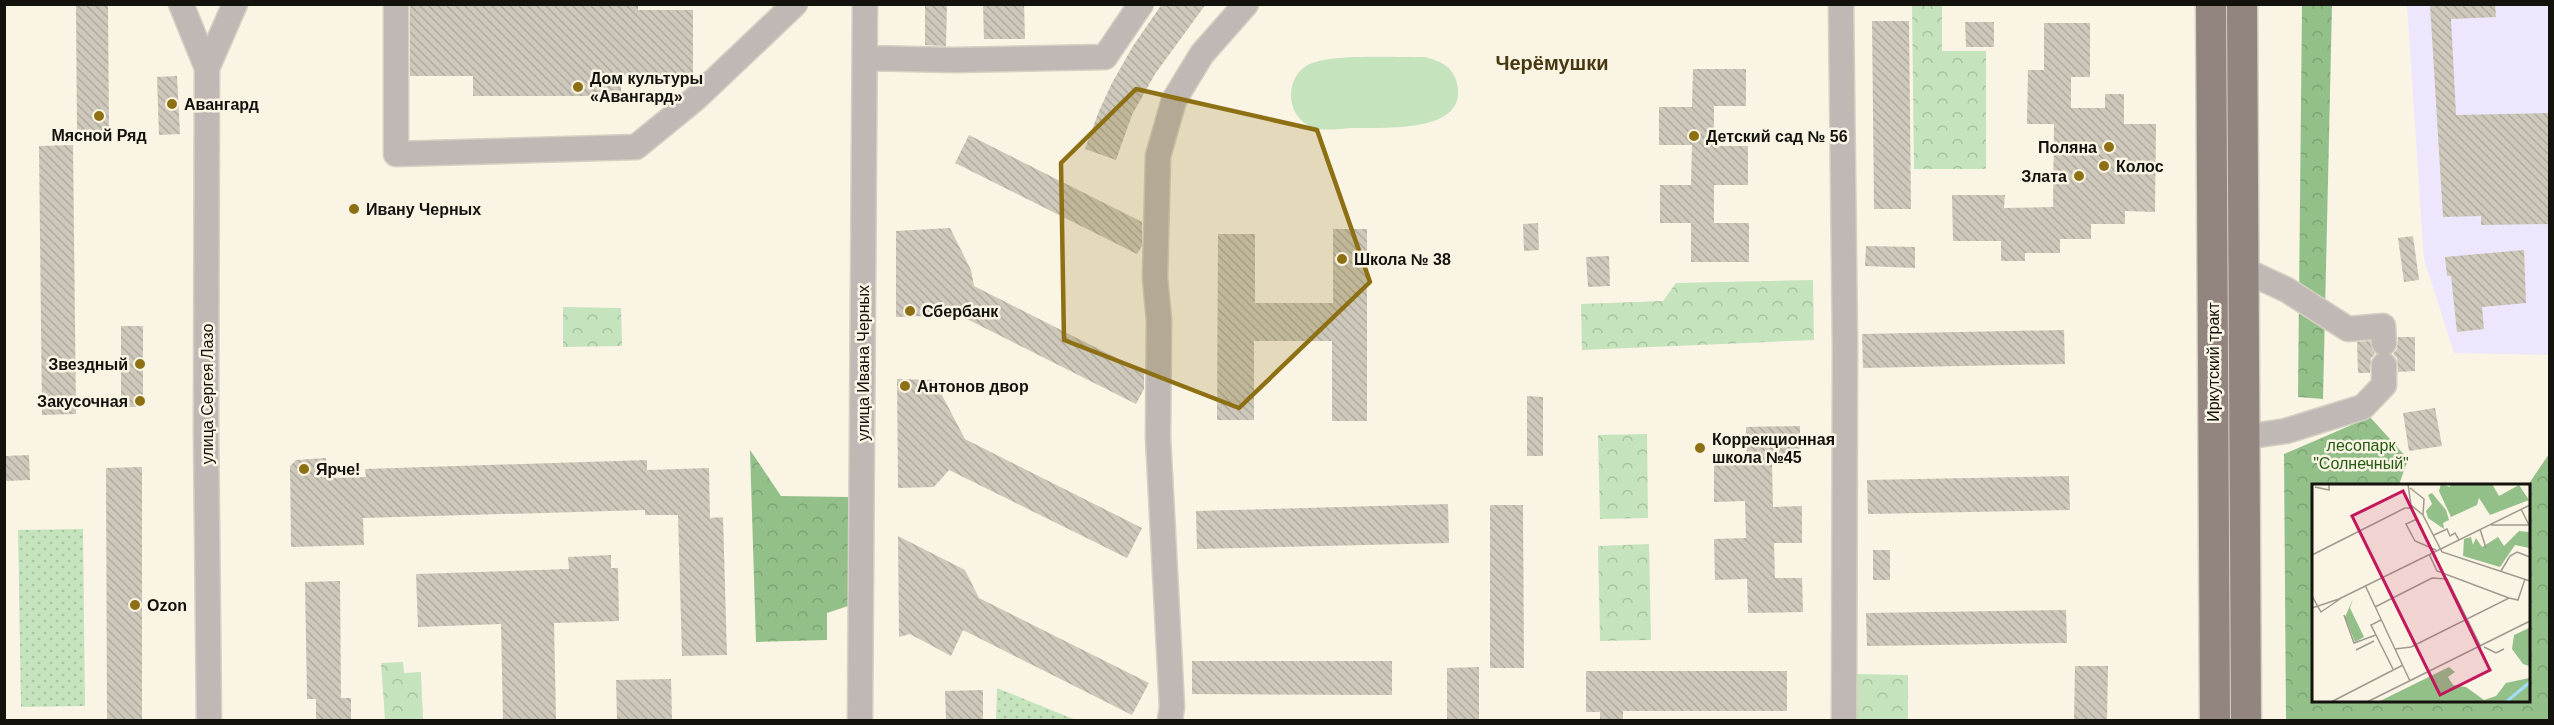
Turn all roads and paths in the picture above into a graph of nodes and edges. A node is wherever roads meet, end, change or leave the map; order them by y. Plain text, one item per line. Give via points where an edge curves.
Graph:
1 (181, 4) edge
2 (235, 4) edge
3 (396, 4) edge
4 (795, 4) edge
5 (866, 4) edge
6 (1141, 4) edge
7 (1246, 4) edge
8 (1841, 4) edge
9 (2211, 4) edge
10 (2242, 4) edge
11 (865, 58) junction
12 (207, 68) junction
13 (2244, 270) junction
14 (2245, 438) junction
15 (210, 720) edge
16 (860, 720) edge
17 (1170, 720) edge
18 (1844, 720) edge
19 (2215, 720) edge
20 (2246, 720) edge

1 - 12 street, улица Сергея Лазо
2 - 12 street, улица Сергея Лазо
3 - 4 street via 396,154 636,147 696,98
5 - 11 street, улица Ивана Черных
6 - 11 street via 1105,57
7 - 17 street via 1202,54 1174,100 1158,156 1158,437
8 - 18 street
9 - 19 main road, Иркутский тракт
10 - 13 main road, Иркутский тракт
11 - 16 street, улица Ивана Черных
12 - 15 street, улица Сергея Лазо
13 - 14 main road, Иркутский тракт
13 - 14 street via 2287,290 2348,329 2384,326 2384,385 2362,407 2286,431
14 - 20 main road, Иркутский тракт

